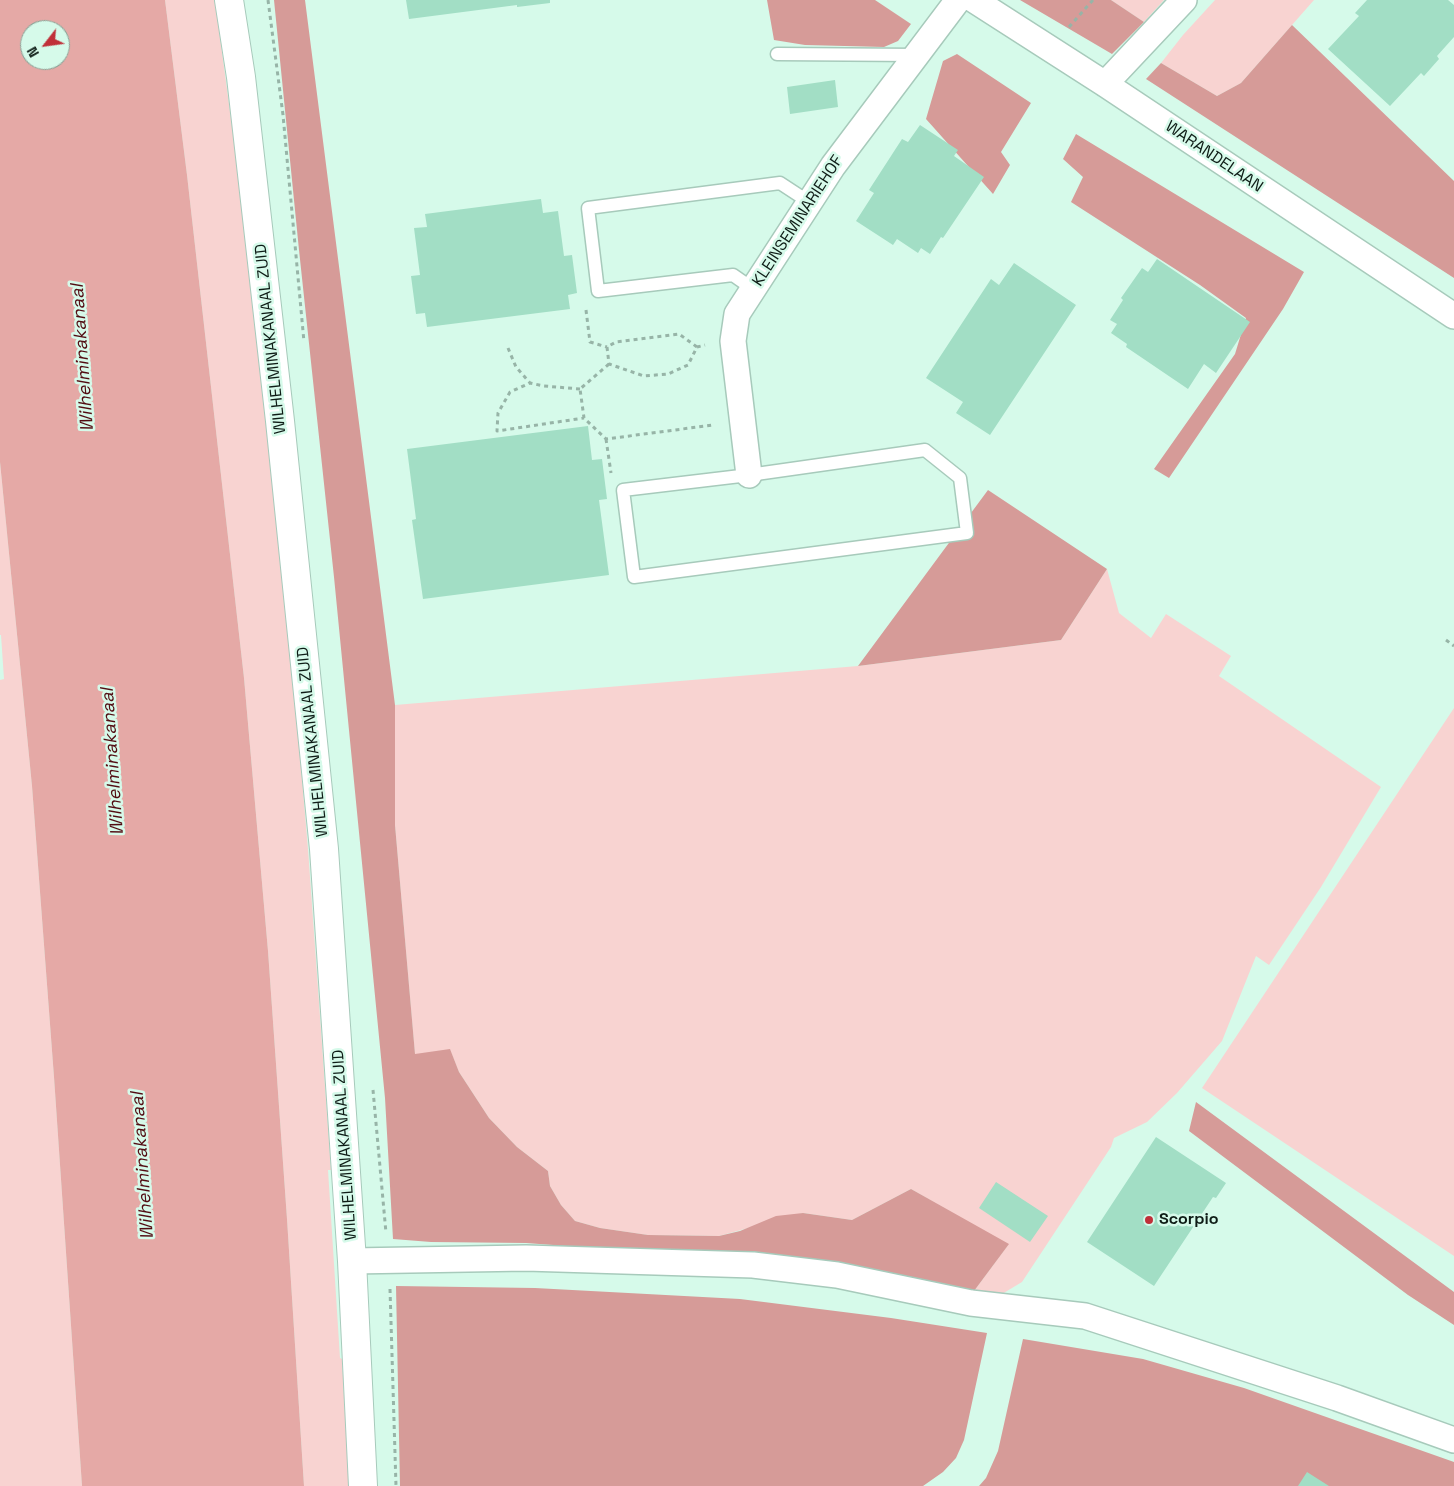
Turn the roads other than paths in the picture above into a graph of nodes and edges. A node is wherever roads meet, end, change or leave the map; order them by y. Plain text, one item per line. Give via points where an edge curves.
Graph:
1 (230, 0) edge
2 (958, 0) edge
3 (974, 0) edge
4 (1184, 0) edge
5 (777, 54) dead end
6 (918, 55) junction
7 (1105, 84) junction
8 (809, 202) junction
9 (753, 289) junction
10 (1454, 316) edge
11 (749, 475) junction
12 (352, 1261) junction
13 (1454, 1440) edge
14 (364, 1486) edge

1 - 12 street, WILHELMINAKANAAL ZUID via 280,421 324,849
2 - 6 street, KLEINSEMINARIEHOF
3 - 7 street, WARANDELAAN
4 - 7 street
5 - 6 lane
6 - 8 street, KLEINSEMINARIEHOF
7 - 10 street, WARANDELAAN
8 - 9 street, KLEINSEMINARIEHOF
8 - 9 lane via 780,183 588,208 598,291 732,275
9 - 11 street, KLEINSEMINARIEHOF via 737,314 733,340
11 - 11 lane via 924,450 960,478 967,533 634,577 623,490
12 - 13 street via 526,1258 753,1265 837,1275 971,1303 1085,1316 1337,1398
12 - 14 street, WILHELMINAKANAAL ZUID

